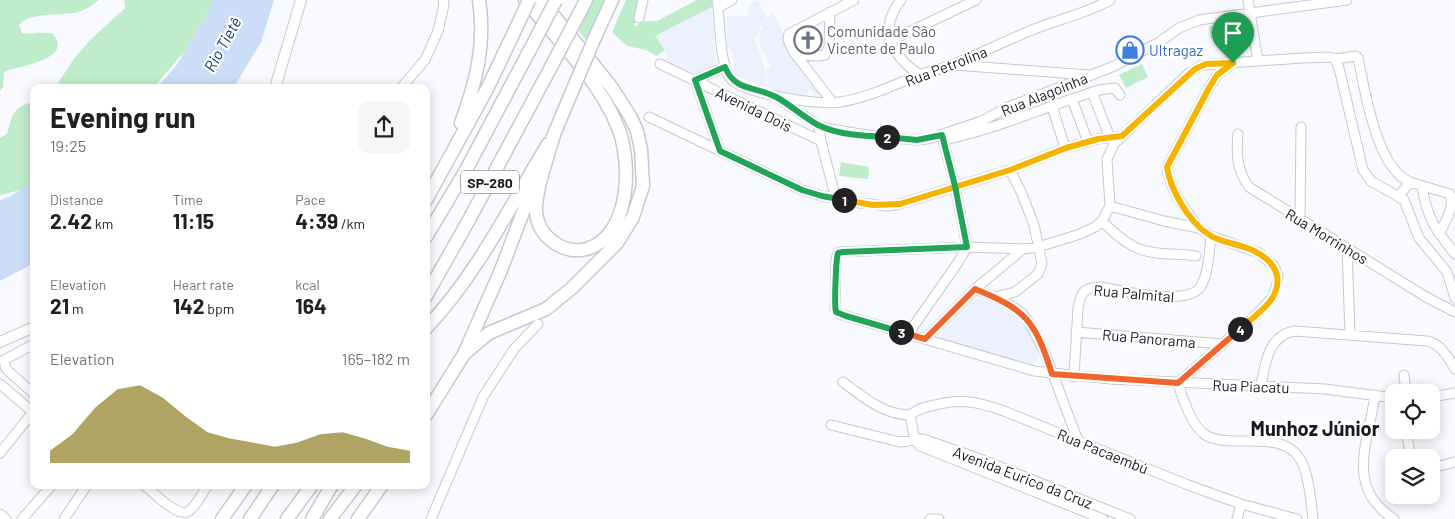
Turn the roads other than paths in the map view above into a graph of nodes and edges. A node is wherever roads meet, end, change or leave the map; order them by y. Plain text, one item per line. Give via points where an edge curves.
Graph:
1 (301, 0) edge
2 (443, 0) edge
3 (479, 0) edge
4 (525, 0) edge
5 (529, 0) edge
6 (541, 0) edge
7 (556, 0) edge
8 (612, 0) edge
9 (644, 0) edge
10 (732, 0) edge
11 (854, 0) edge
12 (901, 0) edge
13 (976, 0) edge
14 (1110, 0) edge
15 (1248, 0) edge
16 (1347, 0) edge
17 (1312, 3) edge
18 (718, 4) edge
19 (583, 5) edge
20 (830, 12) junction
21 (1250, 13) junction
22 (639, 18) dead end
23 (890, 41) junction
24 (797, 55) junction
25 (1335, 59) junction
26 (1258, 61) junction
27 (1233, 63) junction
28 (660, 64) dead end
29 (952, 64) junction
30 (725, 67) junction
31 (920, 75) junction
32 (1091, 75) junction
33 (695, 80) junction
34 (276, 84) edge
35 (405, 84) edge
36 (1092, 92) junction
37 (1120, 95) dead end
38 (775, 96) junction
39 (1072, 99) junction
40 (833, 103) junction
41 (1052, 106) junction
42 (649, 117) dead end
43 (984, 125) junction
44 (819, 126) junction
45 (1300, 127) dead end
46 (555, 131) junction
47 (1238, 134) dead end
48 (1122, 136) junction
49 (942, 138) junction
50 (1110, 138) junction
51 (821, 141) junction
52 (1088, 142) junction
53 (1066, 148) junction
54 (720, 151) junction
55 (445, 165) junction
56 (1010, 170) junction
57 (1410, 182) junction
58 (955, 186) junction
59 (1422, 186) junction
60 (430, 193) edge
61 (1399, 196) junction
62 (836, 199) junction
63 (1110, 206) junction
64 (1300, 219) junction
65 (1102, 221) junction
66 (1200, 228) junction
67 (430, 230) edge
68 (1439, 234) junction
69 (1211, 236) junction
70 (967, 247) junction
71 (1038, 247) junction
72 (1347, 248) junction
73 (1024, 249) junction
74 (1455, 254) edge
75 (1196, 256) dead end
76 (430, 289) edge
77 (975, 289) junction
78 (995, 297) junction
79 (1455, 298) edge
80 (1455, 312) edge
81 (430, 323) edge
82 (538, 324) dead end
83 (30, 329) edge
84 (1076, 332) junction
85 (908, 334) junction
86 (1350, 334) junction
87 (925, 339) junction
88 (0, 342) edge
89 (1222, 344) junction
90 (30, 346) edge
91 (464, 354) junction
92 (2, 359) edge
93 (1455, 369) edge
94 (1052, 374) junction
95 (1404, 375) dead end
96 (451, 376) junction
97 (1074, 377) junction
98 (844, 382) dead end
99 (1178, 383) junction
100 (0, 384) edge
101 (1405, 384) edge
102 (1261, 386) junction
103 (30, 390) edge
104 (1455, 393) edge
105 (1375, 395) junction
106 (1440, 396) edge
107 (1385, 397) edge
108 (430, 400) edge
109 (30, 409) edge
110 (430, 410) edge
111 (910, 415) junction
112 (30, 416) edge
113 (831, 425) dead end
114 (915, 440) junction
115 (1078, 442) junction
116 (0, 453) edge
117 (1455, 462) edge
118 (1440, 466) edge
119 (48, 489) edge
120 (84, 489) edge
121 (149, 489) edge
122 (205, 489) edge
123 (243, 489) edge
124 (270, 489) edge
125 (309, 489) edge
126 (330, 489) edge
127 (353, 489) edge
128 (379, 489) edge
129 (1070, 495) junction
130 (1241, 504) junction
131 (1067, 505) junction
132 (0, 514) edge
133 (930, 518) edge
134 (6, 519) edge
135 (22, 519) edge
136 (64, 519) edge
137 (222, 519) edge
138 (250, 519) edge
139 (287, 519) edge
140 (312, 519) edge
141 (330, 519) edge
142 (358, 519) edge
143 (431, 519) edge
144 (939, 519) edge
145 (1103, 519) edge
146 (1130, 519) edge
147 (1237, 519) edge
148 (1297, 519) edge
149 (1314, 519) edge
150 (1394, 519) edge

1 - 34 main road
2 - 35 street via 438,31 426,60
3 - 55 highway via 482,38 479,66
4 - 46 highway via 592,83 611,111 622,138 626,166 623,203 608,235 584,250 556,244 538,222 538,198
5 - 55 highway, bridge via 487,89
6 - 91 highway via 610,85 630,116 641,148 643,186 633,217 617,243 572,288 546,309 489,333
7 - 67 highway, SP-280, bridge via 466,170
8 - 46 highway, bridge
9 - 22 street
10 - 18 street
11 - 20 street
12 - 23 street via 890,20
13 - 23 street
14 - 29 street, Rua Petrolina
15 - 21 street
16 - 17 street, Rua Alagoinha
17 - 21 street, Rua Alagoinha
18 - 30 street
19 - 76 highway, SP-280, bridge
20 - 24 street via 789,34 788,40
20 - 24 street via 829,47 825,55
21 - 26 street
21 - 32 street, Rua Alagoinha via 1189,23 1144,51
23 - 31 street via 905,65
24 - 40 street
25 - 26 street
25 - 57 street via 1358,58 1378,140 1396,173
25 - 61 street via 1363,170 1372,180
26 - 27 street
27 - 48 street via 1206,64 1195,69
27 - 66 street via 1217,75 1167,167 1175,193
28 - 33 street, Avenida Dois
29 - 31 street, Rua Petrolina
29 - 32 street
30 - 33 street
30 - 38 street via 732,80
31 - 40 street, Rua Petrolina via 859,98
32 - 43 street, Rua Alagoinha via 1006,108
33 - 51 street, Avenida Dois
33 - 54 street
36 - 37 street via 1111,88
36 - 39 street
36 - 50 street
38 - 40 street, Rua Petrolina
38 - 44 street, Rua Alagoinha
39 - 41 street
39 - 52 street
41 - 43 street
41 - 53 street
42 - 54 street
43 - 49 street, Rua Alagoinha
44 - 49 street, Rua Alagoinha via 850,133 917,140
44 - 51 street
45 - 64 street
46 - 81 highway via 473,267
46 - 91 highway via 501,270
47 - 64 street, Rua Morrinhos via 1238,161 1243,180 1257,193
48 - 50 street
48 - 63 street via 1107,159
49 - 58 street
50 - 52 street
51 - 62 street
52 - 53 street
53 - 56 street
54 - 62 street via 802,190
55 - 60 highway
56 - 58 street
56 - 71 street via 1029,211
57 - 59 street
57 - 61 street
58 - 62 street via 888,206
58 - 70 street
59 - 68 street via 1428,215
59 - 68 street via 1452,196 1452,208
61 - 79 street via 1407,206 1419,238 1447,272
63 - 65 street
63 - 66 street
64 - 72 street, Rua Morrinhos
65 - 71 street via 1080,234
65 - 75 street via 1134,247 1155,253
66 - 69 street
68 - 74 street
69 - 84 street, Rua Palmital via 1201,286 1191,295 1178,297 1087,289 1080,300
69 - 89 street via 1259,253 1274,266 1278,276 1273,296 1267,304
70 - 73 street
70 - 85 street
70 - 85 street, Rua Piacatu via 838,253 835,309 838,313
71 - 73 street
71 - 78 street via 1042,264 1038,274 1015,292
72 - 80 street, Rua Morrinhos
72 - 86 street
73 - 77 street
77 - 78 street
77 - 87 street
78 - 94 street via 1022,313 1029,322
82 - 143 street via 514,349 483,397
83 - 88 main road
84 - 89 street, Rua Panorama
84 - 97 street, Rua Palmital
85 - 87 street, Rua Piacatu
86 - 93 street via 1434,343
86 - 102 street via 1295,331 1282,335 1271,348
87 - 94 street, Rua Piacatu via 1019,368
89 - 99 street
90 - 92 street
91 - 96 highway
92 - 103 street via 6,369
94 - 97 street, Rua Piacatu
94 - 115 street
95 - 101 street
96 - 108 highway
96 - 110 highway
97 - 99 street, Rua Piacatu
98 - 111 street via 878,406 900,415
99 - 102 street, Rua Piacatu
99 - 149 street via 1188,410 1206,436 1282,444 1300,458
100 - 109 street
102 - 105 street, Rua Piacatu
104 - 106 street
105 - 107 street, Rua Piacatu
105 - 150 street via 1364,449 1364,474 1372,497
111 - 114 street
111 - 115 street, Rua Pacaembú via 916,410 947,401 966,400 1004,410
112 - 116 street
113 - 114 street, Avenida Eurico da Cruz via 900,442
114 - 129 street, Avenida Eurico da Cruz via 923,439 960,451
114 - 131 street, Avenida Eurico da Cruz via 920,446
115 - 130 street, Rua Pacaembú
117 - 118 street
119 - 135 street
120 - 136 street
121 - 122 street via 180,514 191,511
123 - 137 highway
124 - 138 highway
125 - 139 highway
126 - 140 highway
127 - 141 highway
128 - 142 highway
129 - 131 street
129 - 146 street, Avenida Eurico da Cruz
130 - 147 street
130 - 148 street, Rua Pacaembú
131 - 145 street, Avenida Eurico da Cruz
132 - 134 street
133 - 144 street

